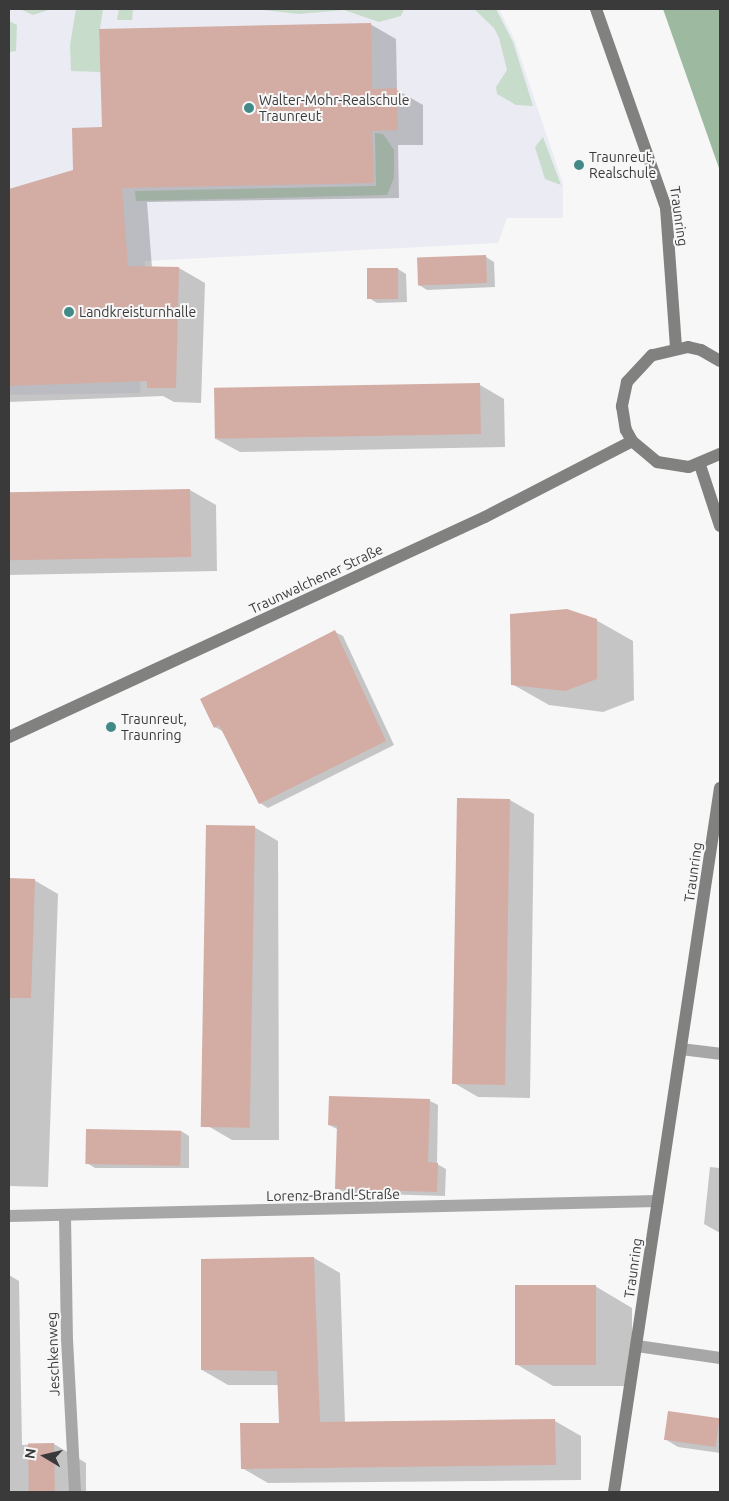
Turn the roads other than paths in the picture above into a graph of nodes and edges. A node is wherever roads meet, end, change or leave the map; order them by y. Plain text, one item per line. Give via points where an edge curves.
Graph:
1 (596, 9) edge
2 (676, 347) junction
3 (720, 361) edge
4 (632, 441) junction
5 (720, 454) edge
6 (700, 465) junction
7 (720, 526) edge
8 (9, 737) edge
9 (720, 788) edge
10 (681, 1049) junction
11 (720, 1054) edge
12 (658, 1202) junction
13 (65, 1215) junction
14 (9, 1216) edge
15 (638, 1346) junction
16 (720, 1358) edge
17 (75, 1492) edge
18 (614, 1492) edge

1 - 2 street, Traunring via 664,200
2 - 3 street via 701,350
2 - 4 street via 652,355 627,382 622,406
4 - 6 street via 657,462 678,468
4 - 8 street, Traunwalchener Straße via 485,517
5 - 6 street
6 - 7 street
9 - 10 street, Traunring
10 - 11 street
10 - 12 street, Traunring
12 - 13 street, Lorenz-Brandl-Straße
12 - 15 street, Traunring
13 - 14 street, Lorenz-Brandl-Straße
13 - 17 street, Jeschkenweg via 66,1339
15 - 16 street
15 - 18 street, Traunring

